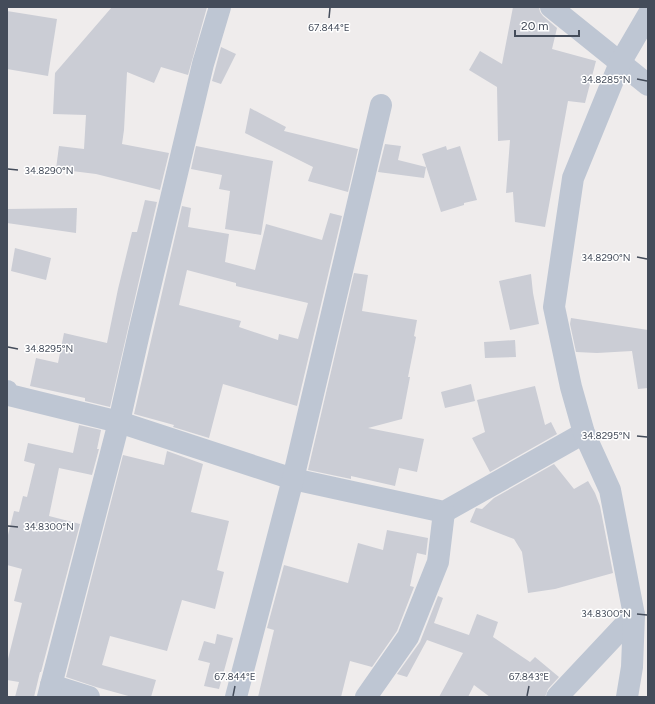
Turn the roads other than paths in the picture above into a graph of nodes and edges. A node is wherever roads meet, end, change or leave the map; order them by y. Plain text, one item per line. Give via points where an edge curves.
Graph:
1 (220, 7) edge
2 (550, 7) edge
3 (648, 15) edge
4 (620, 63) junction
5 (648, 85) edge
6 (381, 105) dead end
7 (7, 391) edge
8 (119, 422) junction
9 (584, 432) junction
10 (293, 478) junction
11 (444, 512) junction
12 (634, 614) junction
13 (49, 691) edge
14 (89, 697) edge
15 (236, 697) edge
16 (366, 697) edge
17 (557, 697) edge
18 (627, 697) edge

1 - 8 street via 203,64
2 - 4 street
3 - 4 street
4 - 5 street
4 - 9 street via 573,178 554,307 571,387
6 - 10 street
7 - 8 street via 9,395
8 - 10 street
8 - 13 street
9 - 11 street
9 - 12 street via 610,490
10 - 11 street
10 - 15 street
11 - 16 street via 438,562 408,637
12 - 17 street
12 - 18 street via 632,667
13 - 14 street

